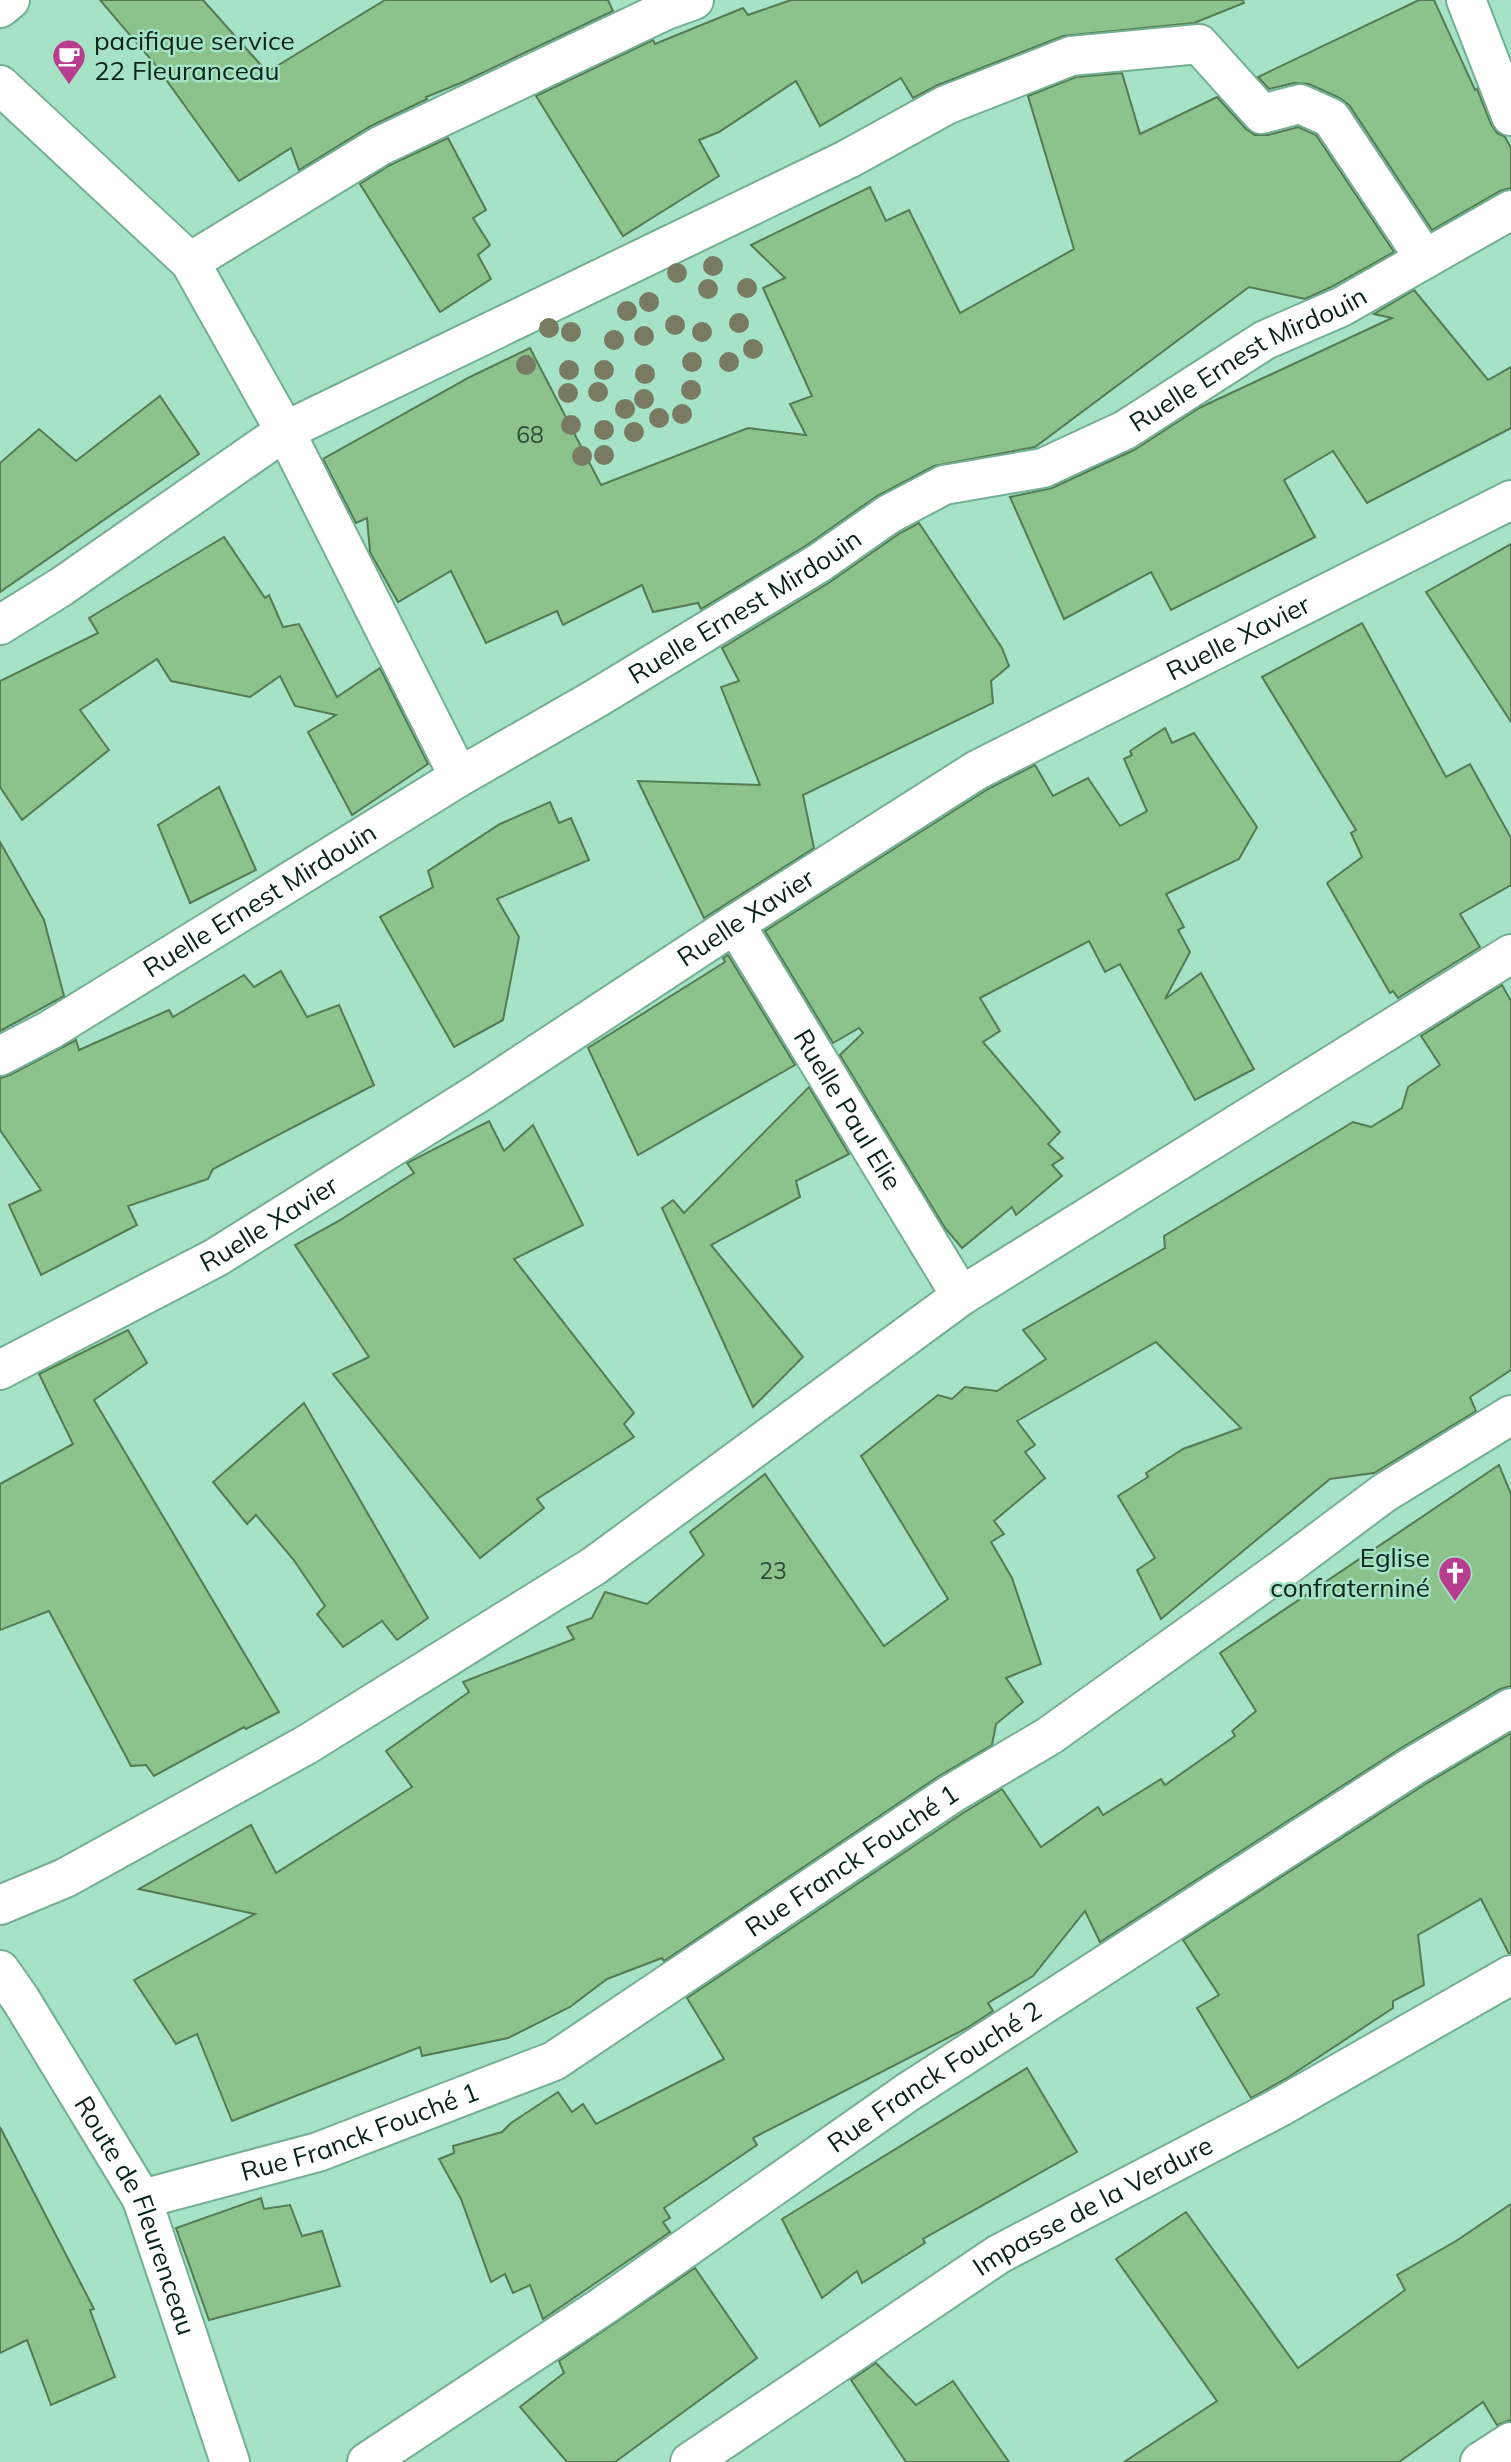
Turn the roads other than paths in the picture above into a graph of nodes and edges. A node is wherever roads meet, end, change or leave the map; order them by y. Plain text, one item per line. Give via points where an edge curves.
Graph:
1 (9, 0) edge
2 (694, 0) edge
3 (1466, 0) edge
4 (0, 8) edge
5 (0, 85) edge
6 (1511, 116) edge
7 (1511, 210) edge
8 (1425, 259) junction
9 (190, 262) junction
10 (285, 431) junction
11 (1511, 500) edge
12 (0, 625) edge
13 (459, 777) junction
14 (735, 924) junction
15 (1511, 954) edge
16 (0, 1056) edge
17 (961, 1296) junction
18 (0, 1370) edge
19 (1511, 1415) edge
20 (1511, 1708) edge
21 (0, 1905) edge
22 (1511, 1975) edge
23 (7, 1989) edge
24 (142, 2199) junction
25 (1511, 2442) edge
26 (230, 2462) edge
27 (367, 2462) edge
28 (690, 2462) edge
29 (1479, 2462) edge

1 - 4 street
2 - 9 street via 380,146
3 - 6 street
5 - 9 street
7 - 8 street, Ruelle Ernest Mirdouin
8 - 10 street via 1331,118 1300,104 1262,114 1199,44 1071,56 946,105 848,159
8 - 13 street, Ruelle Ernest Mirdouin via 1341,307 1265,340 1125,430 1043,468 944,485 889,514 819,563
9 - 10 street
10 - 12 street
10 - 13 street
11 - 14 street, Ruelle Xavier via 977,770
13 - 16 street, Ruelle Ernest Mirdouin via 50,1030
14 - 17 street, Ruelle Paul Elie
14 - 18 street, Ruelle Xavier via 480,1092 215,1258
15 - 17 street
17 - 21 street via 594,1566 306,1745 65,1878
19 - 24 street, Rue Franck Fouché 1 via 1384,1493 1049,1736 951,1794 554,2061 318,2152
20 - 27 street, Rue Franck Fouché 2 via 1413,1766 908,2092 603,2306
22 - 28 street, Impasse de la Verdure via 1278,2108 999,2254
23 - 24 street, Route de Fleurenceau
24 - 26 street, Route de Fleurenceau
25 - 29 street

